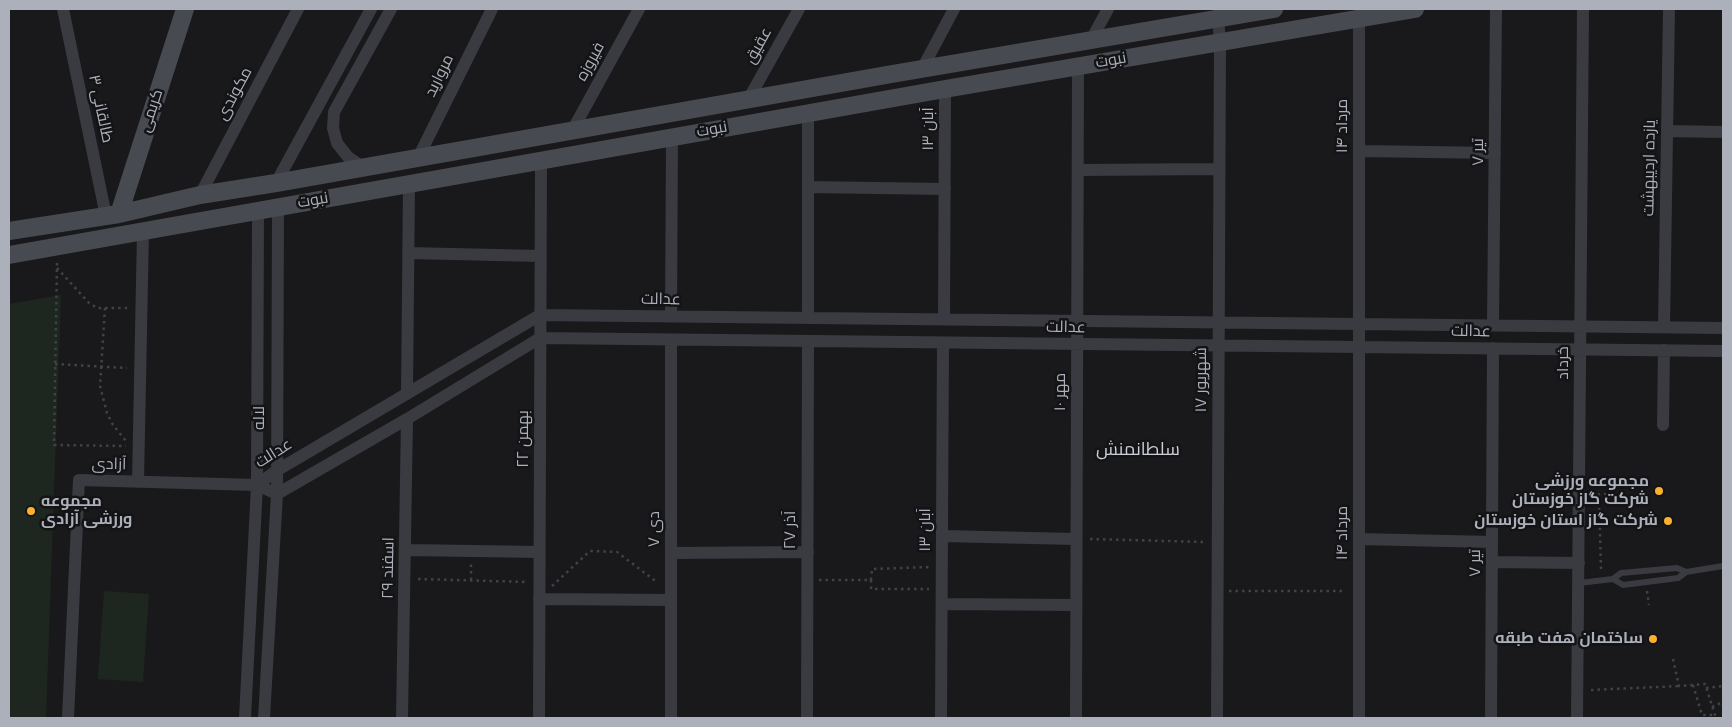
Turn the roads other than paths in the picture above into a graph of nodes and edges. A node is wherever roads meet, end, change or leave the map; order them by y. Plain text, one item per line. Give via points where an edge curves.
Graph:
1 (63, 9) edge
2 (185, 9) edge
3 (298, 9) edge
4 (371, 9) edge
5 (391, 9) edge
6 (492, 9) edge
7 (639, 9) edge
8 (799, 9) edge
9 (954, 9) edge
10 (1108, 9) edge
11 (1415, 9) edge
12 (1496, 9) edge
13 (1583, 9) edge
14 (1669, 9) edge
15 (1264, 10) edge
16 (1218, 18) junction
17 (1359, 18) junction
18 (1091, 40) junction
19 (1220, 42) junction
20 (1078, 66) junction
21 (922, 69) junction
22 (945, 89) junction
23 (748, 100) junction
24 (808, 113) junction
25 (572, 131) junction
26 (1667, 131) junction
27 (1723, 132) edge
28 (672, 137) junction
29 (1359, 151) junction
30 (1495, 152) junction
31 (418, 158) junction
32 (541, 160) junction
33 (364, 168) junction
34 (1219, 169) junction
35 (1078, 170) junction
36 (276, 183) junction
37 (409, 184) junction
38 (808, 186) junction
39 (945, 189) junction
40 (232, 190) junction
41 (200, 195) junction
42 (278, 207) junction
43 (258, 210) junction
44 (113, 215) junction
45 (234, 215) junction
46 (9, 231) edge
47 (143, 231) junction
48 (408, 253) junction
49 (9, 255) edge
50 (541, 256) junction
51 (540, 315) junction
52 (671, 316) junction
53 (808, 318) junction
54 (944, 319) junction
55 (1077, 321) junction
56 (1219, 322) junction
57 (1359, 324) junction
58 (1494, 325) junction
59 (1581, 326) junction
60 (1664, 327) junction
61 (1723, 328) edge
62 (540, 338) junction
63 (671, 340) junction
64 (808, 341) junction
65 (943, 342) junction
66 (1077, 344) junction
67 (1219, 346) junction
68 (1359, 347) junction
69 (1493, 348) junction
70 (1580, 349) junction
71 (1664, 350) junction
72 (1723, 351) edge
73 (407, 394) junction
74 (407, 419) junction
75 (1662, 425) dead end
76 (276, 471) junction
77 (138, 482) junction
78 (257, 484) junction
79 (277, 494) junction
80 (942, 536) junction
81 (1076, 539) junction
82 (1359, 539) junction
83 (1492, 542) junction
84 (406, 550) junction
85 (539, 552) junction
86 (808, 552) junction
87 (671, 553) junction
88 (1492, 562) junction
89 (1579, 564) junction
90 (1723, 566) edge
91 (1686, 572) junction
92 (1613, 579) junction
93 (1579, 583) junction
94 (671, 596) junction
95 (539, 599) junction
96 (942, 604) junction
97 (1076, 605) junction
98 (68, 718) edge
99 (245, 718) edge
100 (264, 718) edge
101 (402, 718) edge
102 (539, 718) edge
103 (671, 718) edge
104 (807, 718) edge
105 (941, 718) edge
106 (1076, 718) edge
107 (1217, 718) edge
108 (1359, 718) edge
109 (1491, 718) edge
110 (1577, 718) edge

1 - 44 street, طالقانی ۳
2 - 44 street, کریمی
3 - 41 street, مکوندی
4 - 36 street
5 - 33 street via 334,112 332,128 337,143 348,157
6 - 31 street, مروارید
7 - 25 street, فیروزه
8 - 23 street, عقیق
9 - 21 street
10 - 18 street
11 - 17 street, نبوت
12 - 30 street, ۷ تیر
13 - 59 street, خرداد
14 - 26 street, یازده اردیبهشت
15 - 16 street, نبوت
16 - 18 street, نبوت
16 - 19 street, ۱۷ شهریور
17 - 19 street, نبوت
17 - 29 street, ۱۴ مرداد
18 - 21 street, نبوت
19 - 20 street, نبوت
19 - 34 street, ۱۷ شهریور
20 - 22 street, نبوت
20 - 35 street, ۱۰ مهر
21 - 23 street, نبوت
22 - 24 street, نبوت
22 - 39 street, ۱۳ آبان
23 - 25 street, نبوت
24 - 28 street, نبوت
24 - 38 street
25 - 31 street, نبوت
26 - 27 street
26 - 60 street, یازده اردیبهشت
28 - 32 street, نبوت
28 - 52 street
29 - 30 street
29 - 57 street, ۱۴ مرداد
30 - 58 street, ۷ تیر
31 - 33 street, نبوت
32 - 37 street, نبوت
32 - 50 street, ۲۲ بهمن
33 - 36 street, نبوت
34 - 35 street
34 - 56 street, ۱۷ شهریور
35 - 55 street, ۱۰ مهر
36 - 40 street, نبوت
36 - 42 street
36 - 43 street
37 - 42 street, نبوت
37 - 48 street
38 - 39 street
38 - 53 street
39 - 54 street, ۱۳ آبان
40 - 41 street, نبوت
40 - 45 street via 241,202
41 - 44 street, نبوت
42 - 43 street, نبوت
42 - 76 street, لاله
43 - 45 street, نبوت
43 - 78 street, لاله
44 - 46 street, نبوت
45 - 47 street, نبوت
47 - 49 street, نبوت
47 - 77 street
48 - 50 street
48 - 73 street
50 - 51 street, ۲۲ بهمن
51 - 52 street, عدالت
51 - 62 street, ۲۲ بهمن
51 - 73 street, عدالت
52 - 53 street, عدالت
53 - 54 street, عدالت
54 - 55 street, عدالت
55 - 56 street, عدالت
55 - 66 street, ۱۰ مهر
56 - 57 street, عدالت
56 - 67 street, ۱۷ شهریور
57 - 58 street, عدالت
57 - 68 street, ۱۴ مرداد
58 - 59 street, عدالت
59 - 60 street, عدالت
59 - 70 street, خرداد
60 - 61 street, عدالت
62 - 63 street, عدالت
62 - 74 street
62 - 85 street, ۲۲ بهمن
63 - 64 street, عدالت
63 - 87 street, ۷ دی
64 - 65 street, عدالت
64 - 86 street, ۲۷ آذر
65 - 66 street, عدالت
65 - 80 street, ۱۳ آبان
66 - 67 street, عدالت
66 - 81 street, ۱۰ مهر
67 - 68 street, عدالت
67 - 107 street, ۱۷ شهریور
68 - 69 street, عدالت
68 - 82 street, ۱۴ مرداد
69 - 70 street, عدالت
69 - 83 street, ۷ تیر
70 - 71 street, عدالت
70 - 89 street, خرداد
71 - 72 street, عدالت
71 - 75 street
73 - 76 street, عدالت
74 - 79 street
74 - 84 street, ۲۹ اسفند
76 - 78 street, عدالت
76 - 79 street, لاله
77 - 78 street, آزادی
77 - 98 street, آزادی via 79,480
78 - 79 street, عدالت
78 - 99 street, لاله
79 - 100 street, لاله
80 - 81 street
80 - 96 street, ۱۳ آبان
81 - 97 street, ۱۰ مهر
82 - 83 street
82 - 108 street, ۱۴ مرداد
83 - 88 street, ۷ تیر
84 - 85 street
84 - 101 street, ۲۹ اسفند
85 - 95 street, ۲۲ بهمن
86 - 87 street
86 - 104 street, ۲۷ آذر
87 - 94 street, ۷ دی
88 - 89 street
88 - 109 street, ۷ تیر
89 - 93 street, خرداد
90 - 91 lane
91 - 92 lane via 1677,568 1621,573
91 - 92 lane via 1678,578 1623,585
92 - 93 lane
93 - 110 street, خرداد
94 - 95 street
94 - 103 street, ۷ دی
95 - 102 street, ۲۲ بهمن
96 - 97 street
96 - 105 street, ۱۳ آبان
97 - 106 street, ۱۰ مهر

